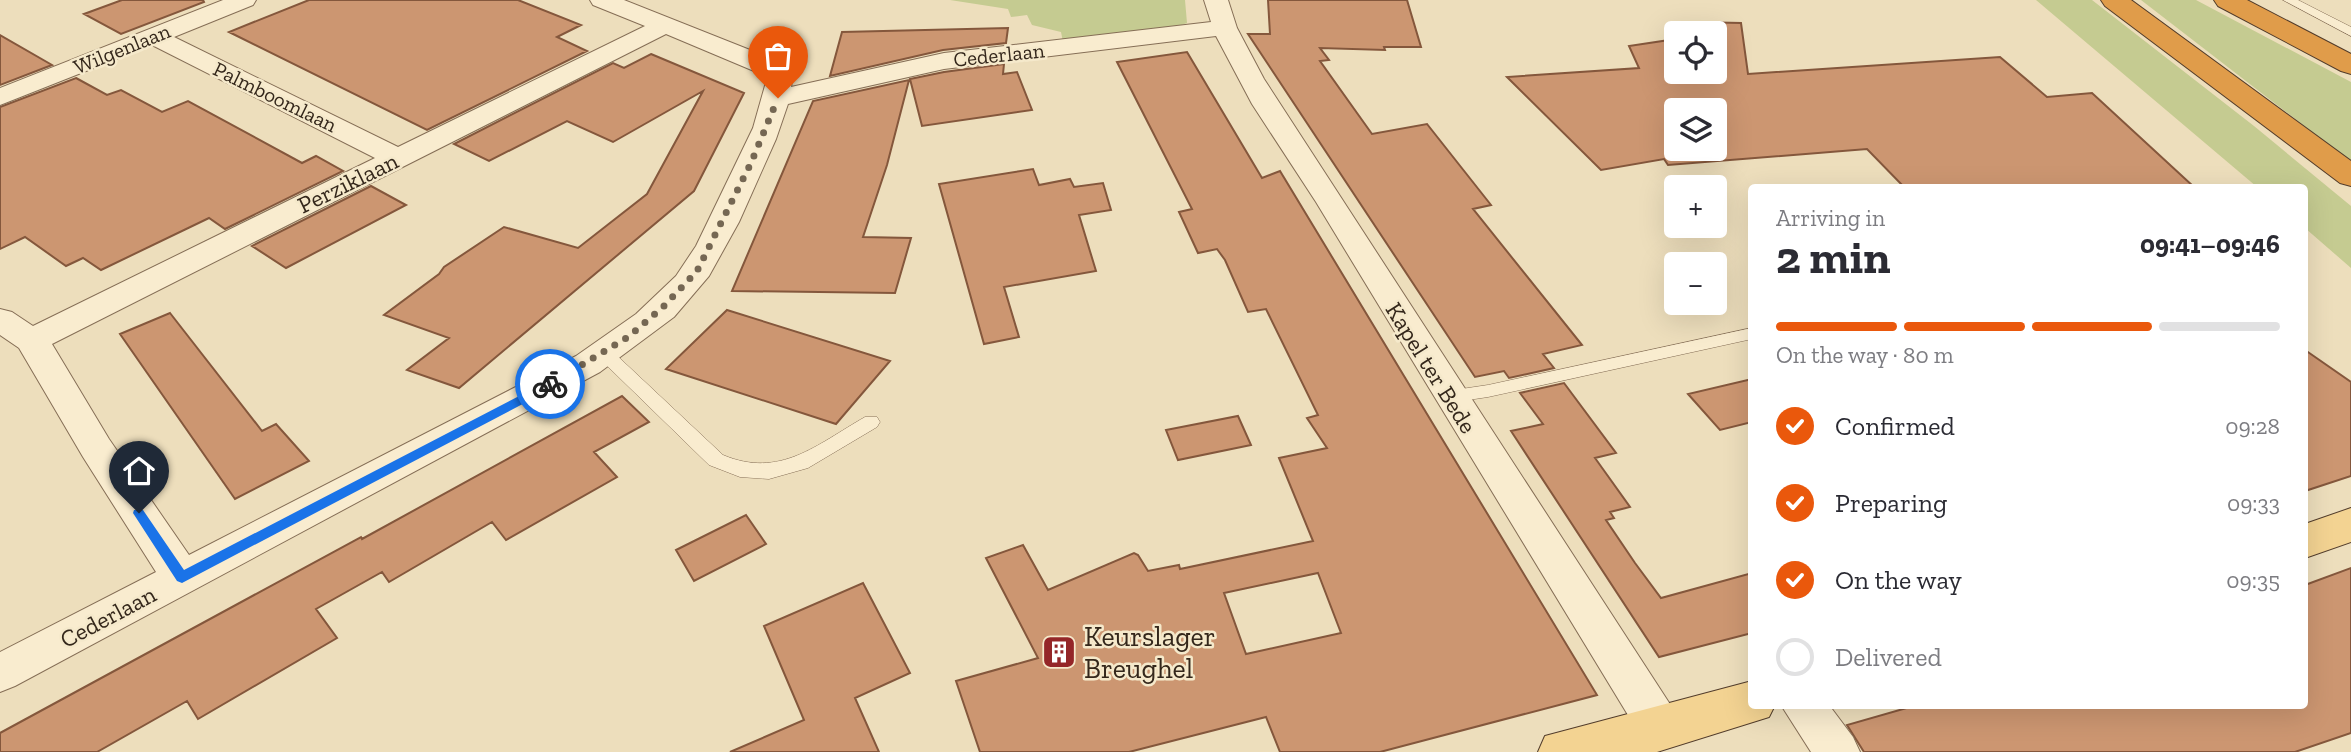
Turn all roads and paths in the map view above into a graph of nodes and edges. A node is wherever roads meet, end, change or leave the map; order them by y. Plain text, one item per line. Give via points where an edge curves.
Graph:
1 (243, 0) edge
2 (602, 0) edge
3 (2114, 0) edge
4 (2227, 0) edge
5 (2289, 0) edge
6 (1220, 14) edge
7 (665, 25) junction
8 (2351, 32) edge
9 (153, 36) junction
10 (2351, 65) edge
11 (0, 97) edge
12 (778, 98) junction
13 (398, 158) junction
14 (2351, 176) edge
15 (0, 320) edge
16 (1748, 334) edge
17 (32, 340) junction
18 (604, 353) junction
19 (1448, 397) junction
20 (871, 422) dead end
21 (2351, 525) edge
22 (2308, 540) edge
23 (182, 578) junction
24 (0, 673) edge
25 (1748, 703) edge
26 (1805, 709) edge
27 (1661, 729) junction
28 (1563, 752) edge
29 (1837, 752) edge

1 - 9 street, Wilgenlaan
2 - 7 street
3 - 14 highway
4 - 10 highway
5 - 8 lane
6 - 12 street, Cederlaan via 944,61
6 - 19 street, Kapel ter Bede via 1243,66
7 - 12 street via 763,65 779,82
7 - 13 street, Perziklaan
9 - 11 street, Wilgenlaan
9 - 13 street, Palmboomlaan
12 - 18 street, Cederlaan via 697,271 663,307
13 - 17 street, Perziklaan
15 - 17 street
16 - 19 lane
17 - 23 street
18 - 20 lane via 716,460 740,470 769,472 801,463
18 - 23 street, Cederlaan
19 - 27 street, Kapel ter Bede
21 - 22 main road
23 - 24 street, Cederlaan
25 - 27 main road
26 - 29 street
27 - 28 main road

